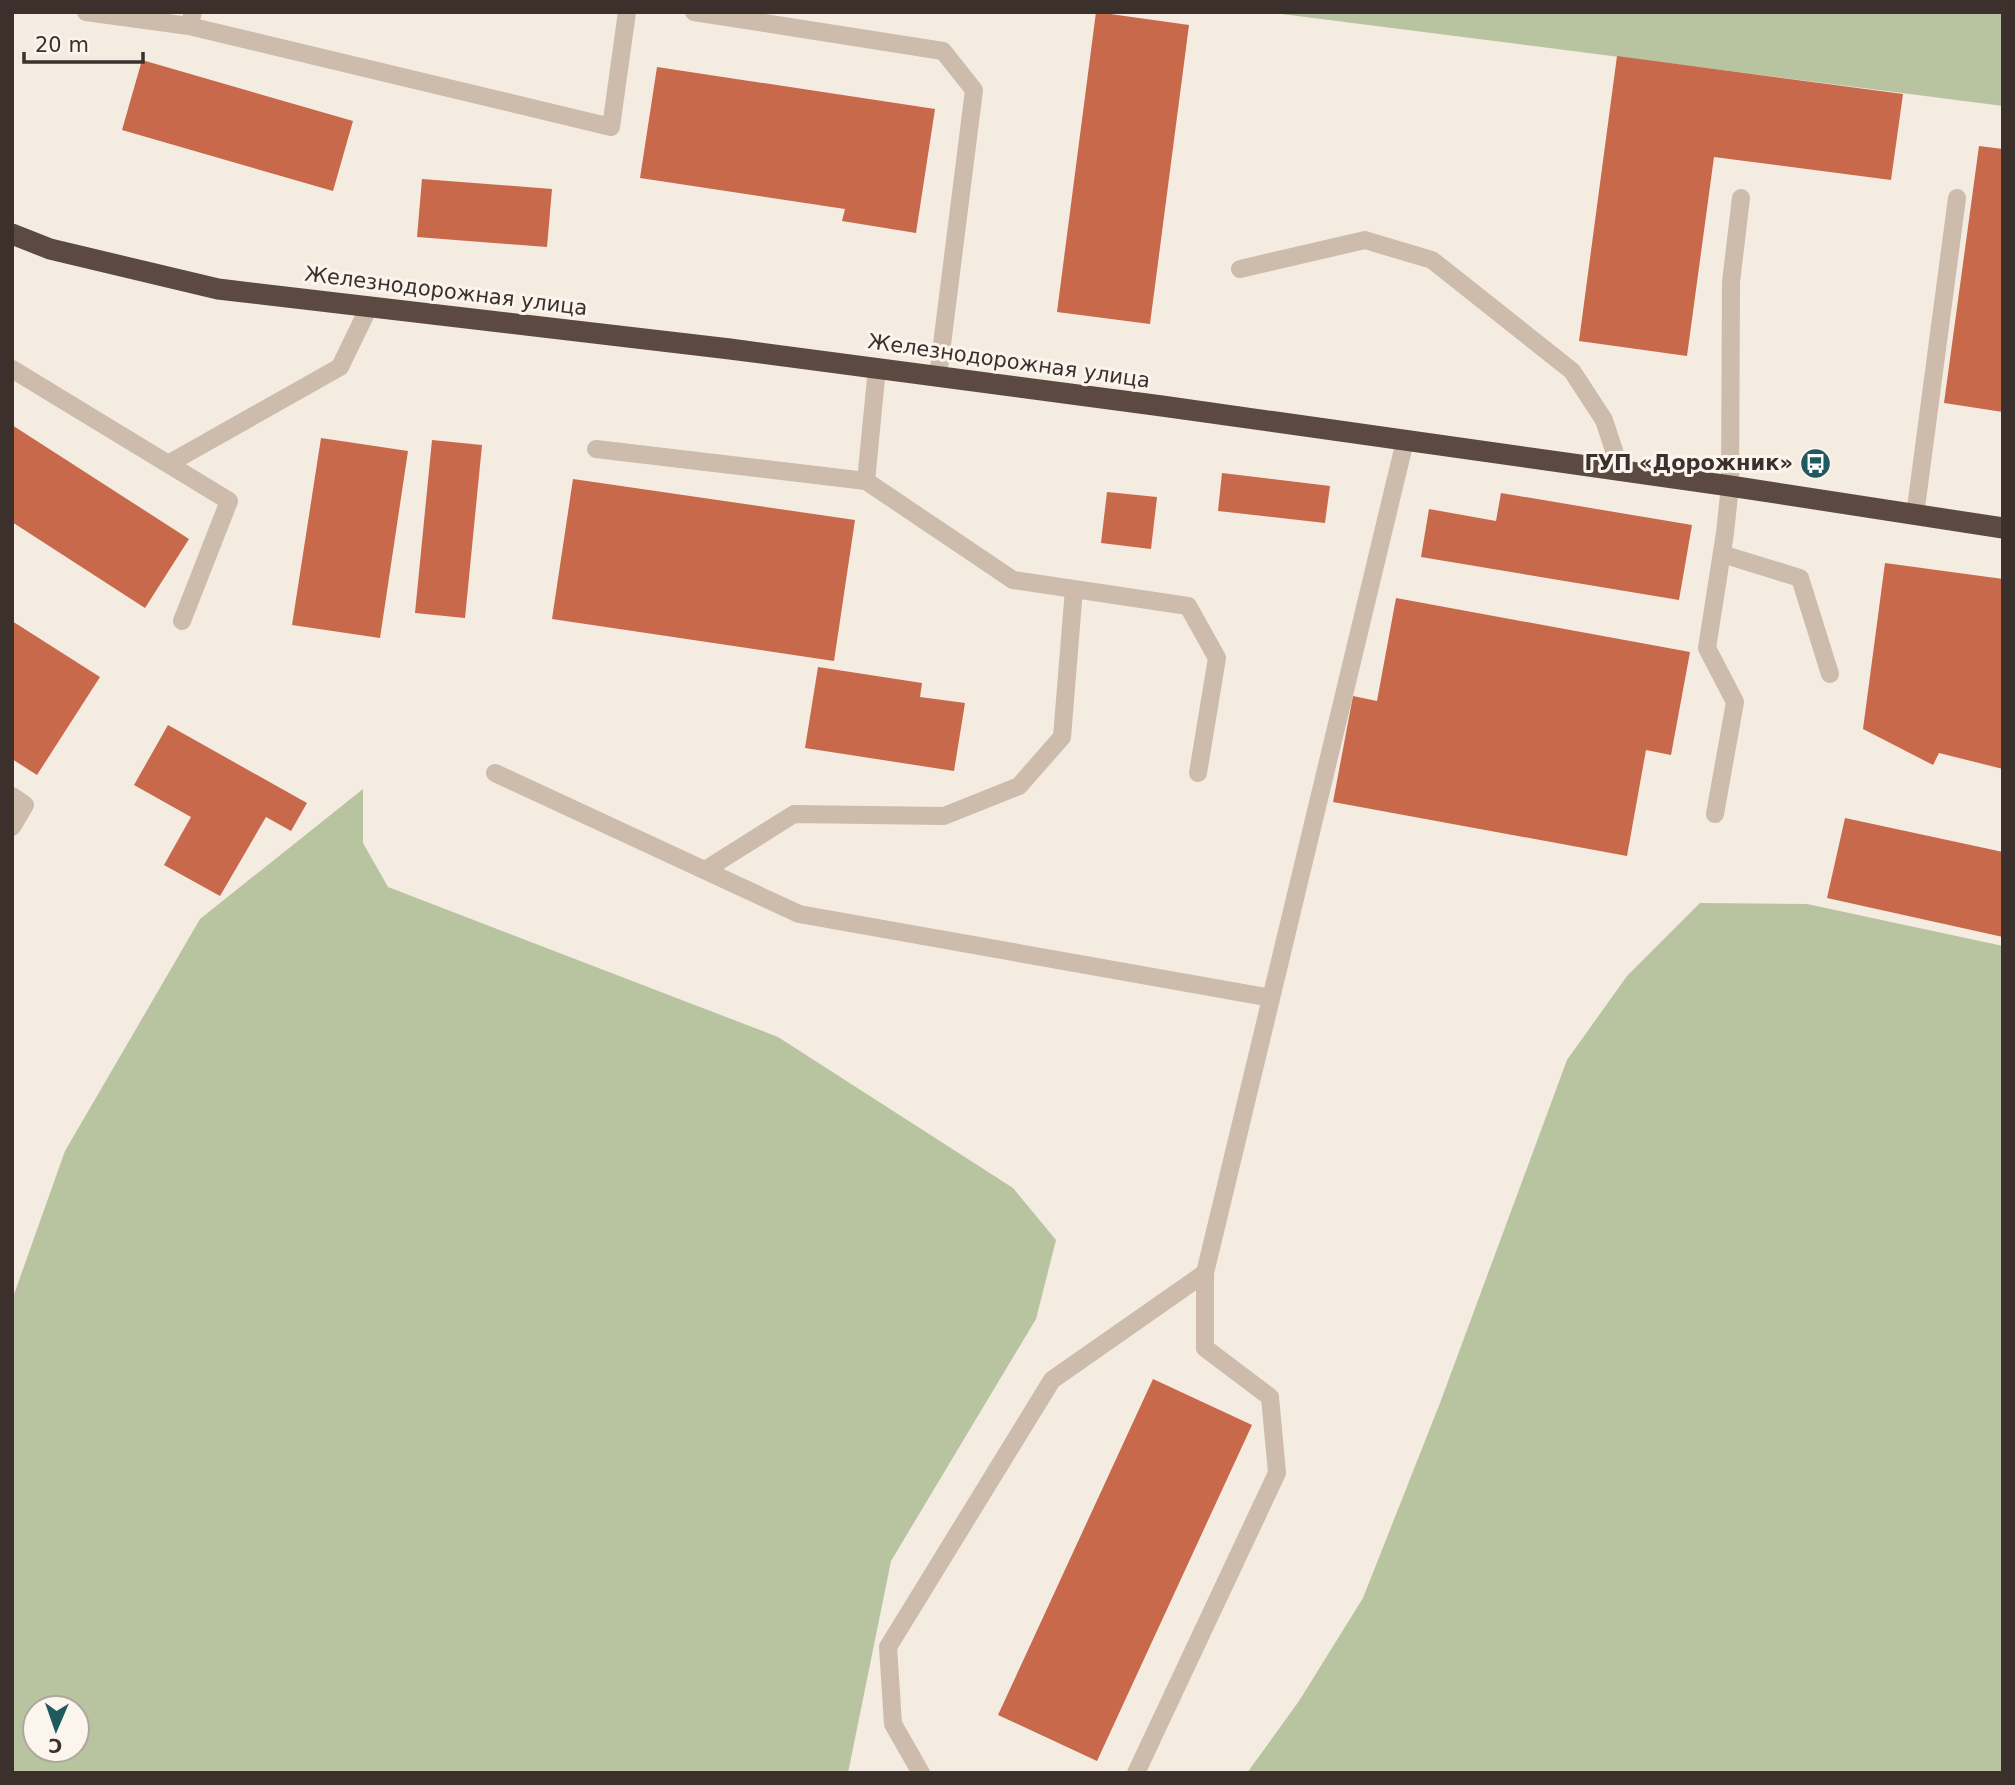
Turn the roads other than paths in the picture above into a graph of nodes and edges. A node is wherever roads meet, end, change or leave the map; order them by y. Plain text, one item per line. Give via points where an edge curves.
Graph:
1 (86, 12) edge
2 (627, 12) edge
3 (694, 12) edge
4 (191, 19) edge
5 (1741, 198) dead end
6 (1957, 198) dead end
7 (12, 234) edge
8 (1240, 269) dead end
9 (369, 306) junction
10 (877, 368) junction
11 (12, 369) edge
12 (938, 376) junction
13 (1405, 441) junction
14 (596, 449) dead end
15 (168, 464) junction
16 (1621, 472) junction
17 (866, 481) junction
18 (1730, 486) junction
19 (1915, 515) junction
20 (2003, 528) edge
21 (1722, 554) junction
22 (1074, 589) junction
23 (182, 621) dead end
24 (1830, 674) dead end
25 (495, 773) dead end
26 (1198, 773) dead end
27 (12, 796) edge
28 (1715, 814) dead end
29 (12, 827) edge
30 (705, 870) junction
31 (1271, 998) junction
32 (1205, 1273) junction
33 (921, 1773) edge
34 (1136, 1773) edge

1 - 4 lane
2 - 4 lane via 611,127
3 - 12 lane via 943,51 974,90
5 - 18 lane via 1731,282
6 - 19 lane
7 - 9 highway, Железнодорожная улица via 50,249 218,289
8 - 16 lane via 1365,240 1432,260 1572,371 1604,420
9 - 10 highway, Железнодорожная улица
9 - 15 lane via 340,367
10 - 12 highway, Железнодорожная улица
10 - 17 lane
11 - 15 lane
12 - 13 highway, Железнодорожная улица
13 - 16 highway, Железнодорожная улица
13 - 31 lane
14 - 17 lane
15 - 23 lane via 229,501
16 - 18 highway, Железнодорожная улица
17 - 22 lane via 1013,580
18 - 19 highway, Железнодорожная улица
18 - 21 lane
19 - 20 highway, Железнодорожная улица
21 - 24 lane via 1800,578
21 - 28 lane via 1707,648 1735,702
22 - 26 lane via 1188,606 1217,658
22 - 30 lane via 1062,737 1019,786 944,816 794,814
25 - 30 lane
27 - 29 lane via 25,806
30 - 31 lane via 799,914
31 - 32 lane
32 - 33 lane via 1052,1380 888,1647 893,1724
32 - 34 lane via 1205,1348 1270,1396 1277,1473

